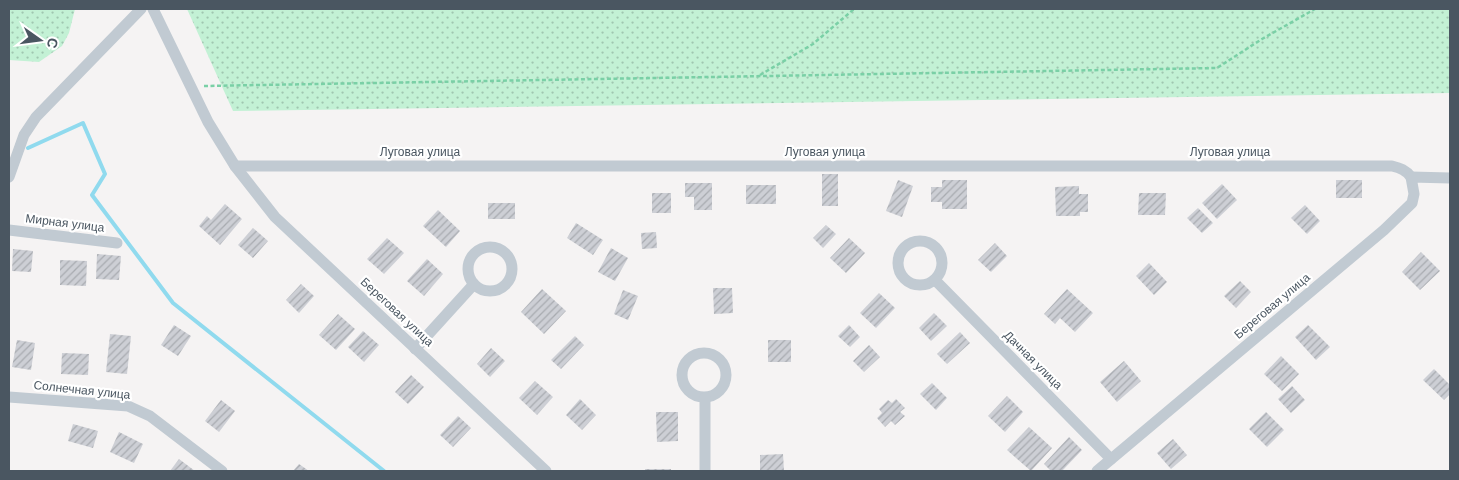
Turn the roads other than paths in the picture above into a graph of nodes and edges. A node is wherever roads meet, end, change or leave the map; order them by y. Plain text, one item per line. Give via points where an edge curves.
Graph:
1 (141, 9) edge
2 (153, 9) edge
3 (236, 166) junction
4 (9, 177) edge
5 (1411, 177) junction
6 (1450, 178) edge
7 (9, 230) edge
8 (117, 243) dead end
9 (935, 280) dead end
10 (474, 284) dead end
11 (415, 348) junction
12 (9, 397) edge
13 (704, 398) dead end
14 (1112, 459) junction
15 (222, 471) edge
16 (546, 471) edge
17 (705, 471) edge
18 (1097, 471) edge

1 - 4 street via 36,117 24,134
2 - 3 street, Береговая улица via 208,122
3 - 5 street, Луговая улица via 1392,166 1402,168
3 - 11 street, Береговая улица via 275,217
5 - 6 street
5 - 14 street, Береговая улица via 1412,203
7 - 8 street, Мирная улица
9 - 14 street, Дачная улица
10 - 11 street
11 - 16 street, Береговая улица
12 - 15 street, Солнечная улица via 128,406 150,416
13 - 17 street
14 - 18 street, Береговая улица

